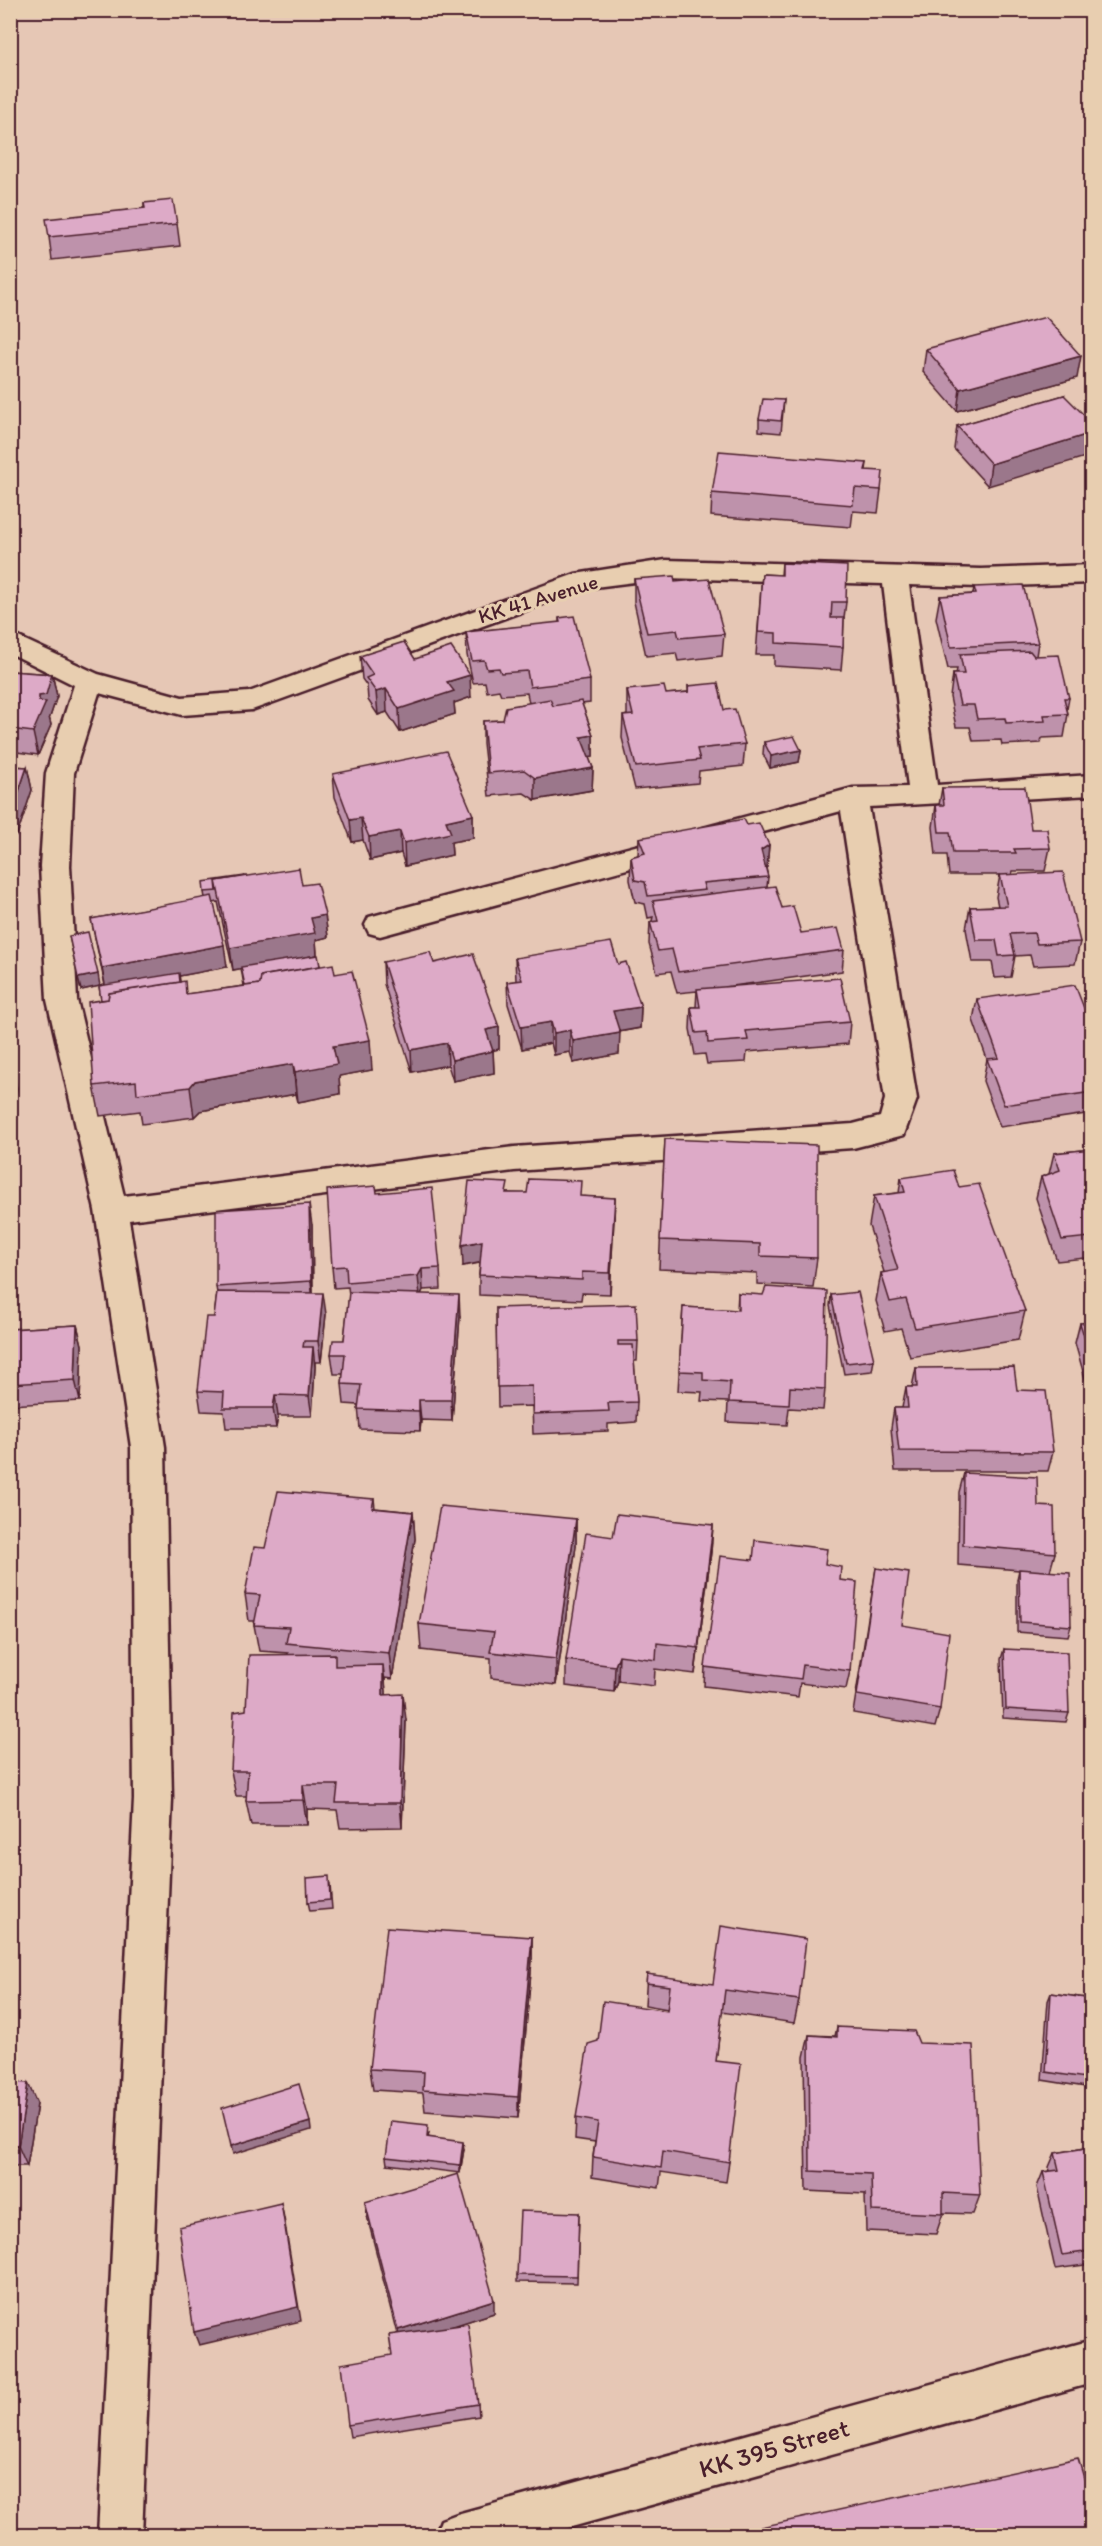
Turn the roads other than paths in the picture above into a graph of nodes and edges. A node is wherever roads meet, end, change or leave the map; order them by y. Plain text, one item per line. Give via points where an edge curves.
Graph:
1 (1092, 574) edge
2 (895, 576) junction
3 (10, 642) edge
4 (89, 681) junction
5 (1092, 785) edge
6 (924, 796) junction
7 (853, 798) junction
8 (380, 925) dead end
9 (111, 1210) junction
10 (1092, 2361) edge
11 (120, 2535) edge
12 (457, 2535) edge

1 - 2 street, KK 41 Avenue
2 - 4 street, KK 41 Avenue via 666,568 584,580 252,701 182,705
2 - 6 street
3 - 4 street, KK 41 Avenue
4 - 9 street via 60,773 56,877 62,1000
5 - 6 street
6 - 7 street
7 - 8 street
7 - 9 street via 901,1099 892,1126 853,1136 514,1159
9 - 11 street via 148,1447 153,1799
10 - 12 street, KK 395 Street

